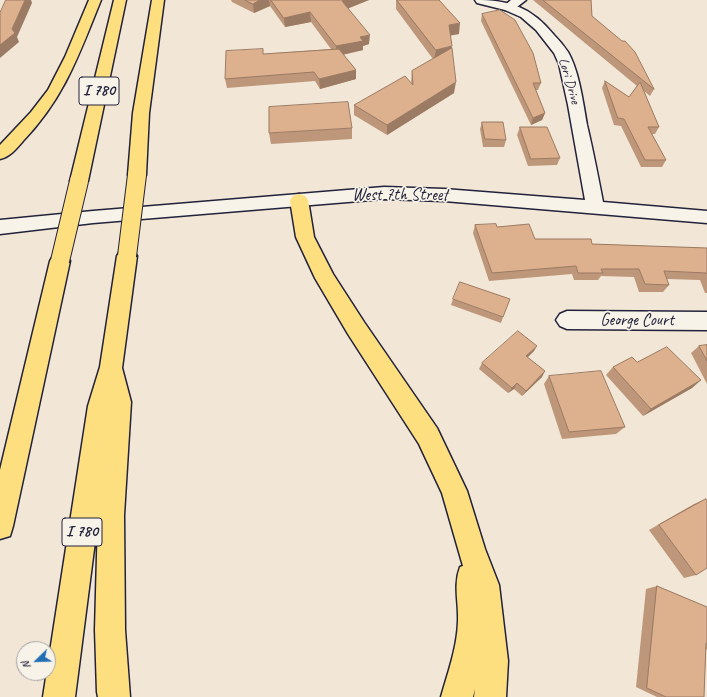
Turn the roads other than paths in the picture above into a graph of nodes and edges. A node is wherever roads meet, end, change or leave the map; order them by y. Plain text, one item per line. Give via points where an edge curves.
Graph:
1 (95, 0) edge
2 (120, 0) edge
3 (158, 0) edge
4 (481, 0) edge
5 (514, 4) edge
6 (0, 154) edge
7 (299, 200) junction
8 (595, 208) junction
9 (707, 217) edge
10 (0, 227) edge
11 (567, 320) dead end
12 (707, 321) edge
13 (111, 367) junction
14 (0, 526) edge
15 (471, 549) junction
16 (59, 697) edge
17 (114, 697) edge
18 (457, 697) edge
19 (490, 697) edge

1 - 6 highway via 68,66 55,90 20,136
2 - 14 highway, I 780, bridge
3 - 13 highway, I 780, bridge
4 - 5 street, Lori Drive
5 - 8 street, Lori Drive via 541,27 561,52 566,64
7 - 8 street, West 7th Street via 384,193 444,195
7 - 10 street, West 7th Street
7 - 15 highway via 305,237 325,278 428,436 454,491
8 - 9 street, West 7th Street
11 - 12 street, George Court
13 - 16 highway, I 780 via 100,406
13 - 17 highway via 119,402 111,515 110,630
15 - 18 highway via 473,621 470,650
15 - 19 highway via 485,585 493,661

